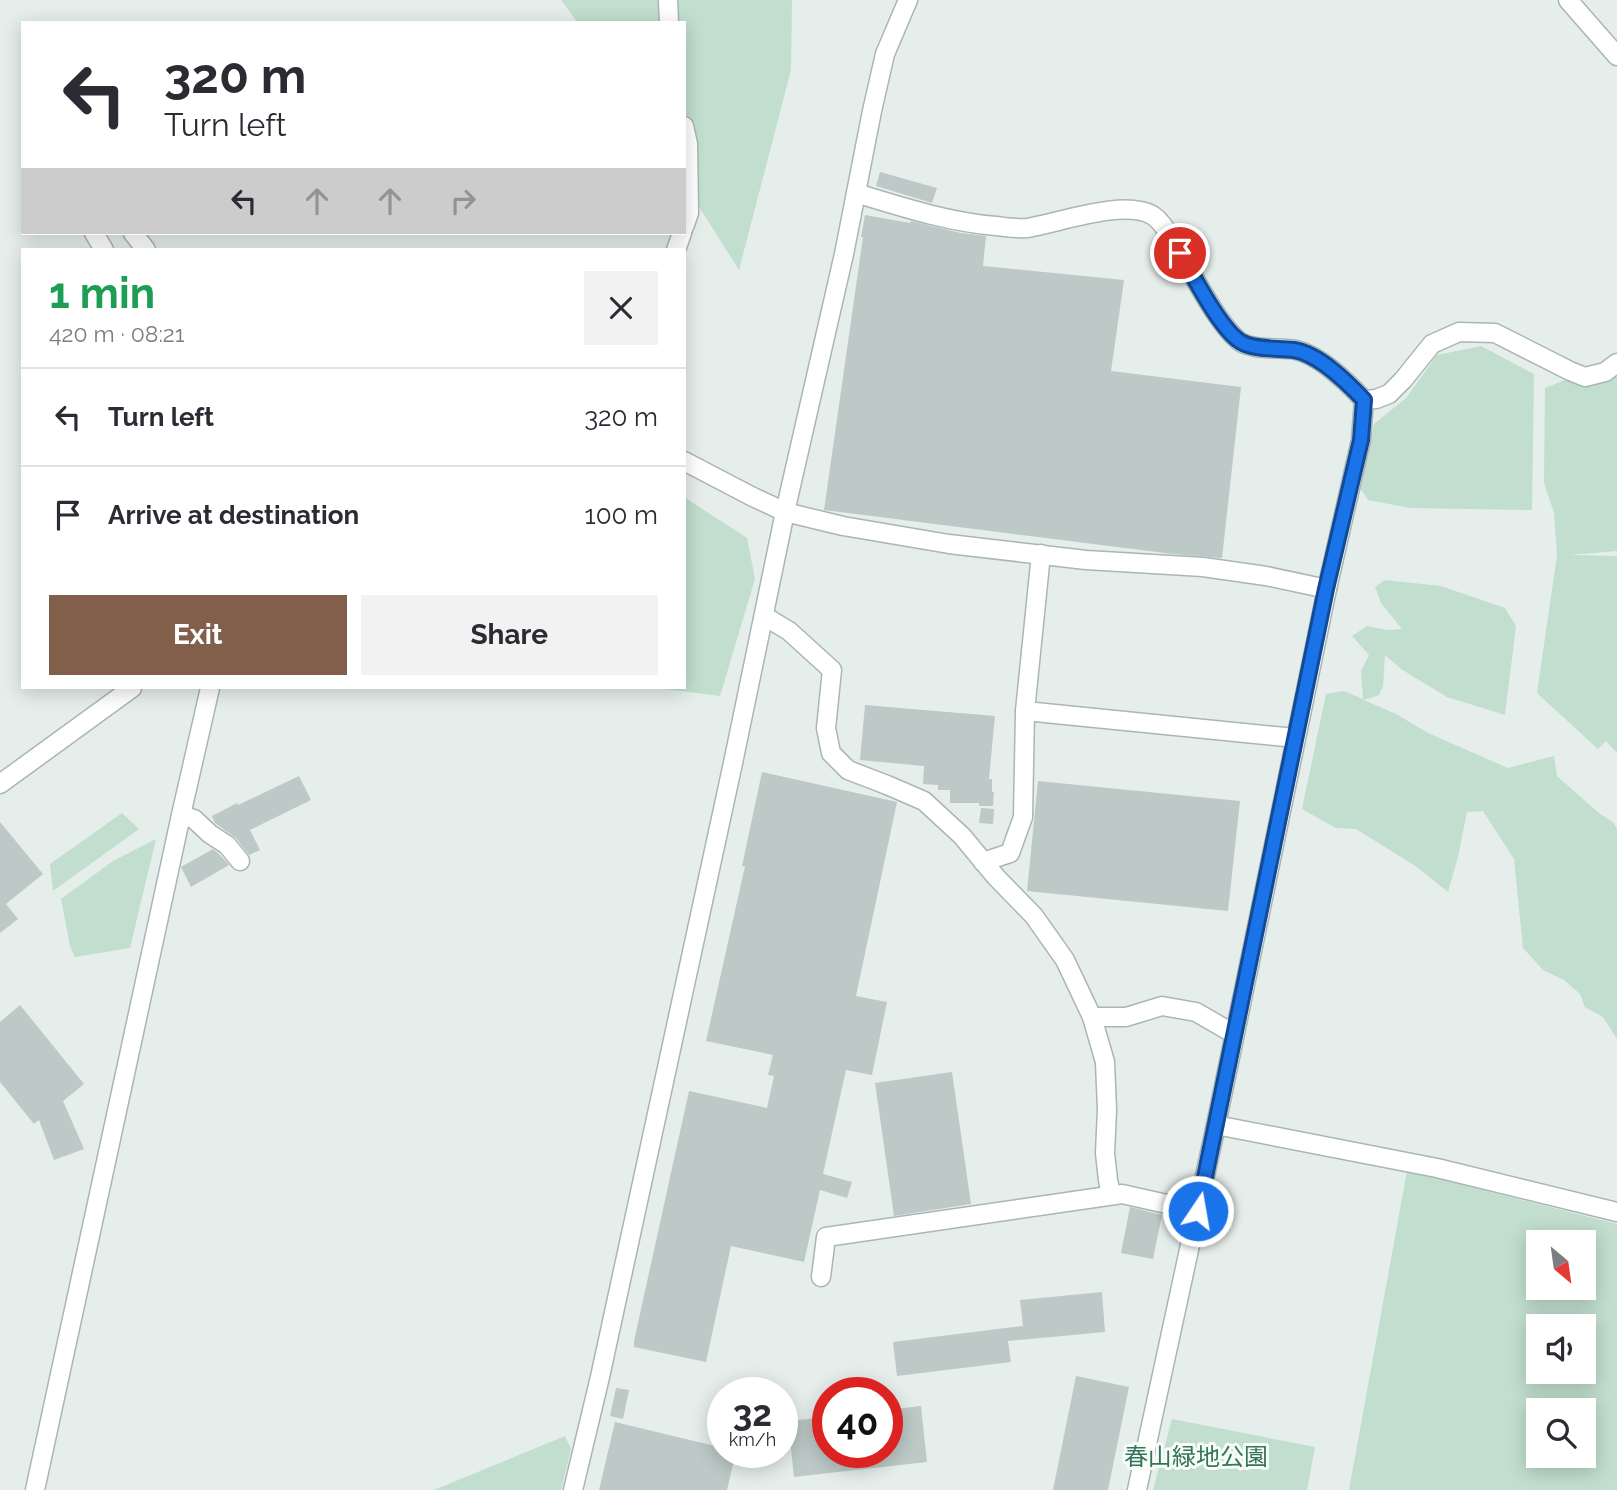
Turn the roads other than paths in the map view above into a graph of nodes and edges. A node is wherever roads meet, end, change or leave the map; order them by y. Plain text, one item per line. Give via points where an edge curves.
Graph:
1 (668, 0) edge
2 (908, 0) edge
3 (1568, 0) edge
4 (669, 21) edge
5 (1617, 57) edge
6 (686, 135) edge
7 (856, 193) junction
8 (686, 222) edge
9 (1617, 363) edge
10 (1364, 400) junction
11 (686, 462) edge
12 (785, 512) junction
13 (1041, 554) junction
14 (1326, 589) junction
15 (764, 616) junction
16 (131, 689) edge
17 (210, 689) edge
18 (1025, 711) junction
19 (1295, 738) junction
20 (0, 785) edge
21 (181, 815) junction
22 (240, 861) dead end
23 (983, 862) junction
24 (1092, 1017) junction
25 (1234, 1034) junction
26 (1216, 1125) junction
27 (1111, 1195) junction
28 (1198, 1211) junction
29 (1617, 1212) edge
30 (821, 1277) dead end
31 (35, 1490) edge
32 (573, 1490) edge
33 (1137, 1490) edge

1 - 4 street
2 - 7 street via 885,54
3 - 5 street
6 - 8 street
7 - 10 street via 921,213 983,225 1024,228 1129,209 1153,215 1219,318 1242,344 1296,350 1314,357
7 - 12 street
9 - 10 street via 1585,377 1495,333 1459,332 1432,344 1389,394
10 - 14 street via 1361,440
11 - 12 street
12 - 13 street via 949,544
12 - 15 street
13 - 14 street via 1203,567
13 - 18 street
14 - 19 street
15 - 23 street via 789,631 832,670 826,728 831,753 848,770 924,801
15 - 32 street
16 - 20 street
17 - 21 street
18 - 19 street
18 - 23 street via 1023,817 1010,853
19 - 25 street
21 - 22 street via 194,819
21 - 31 street
23 - 24 street via 1034,916 1065,960
24 - 25 street via 1126,1017 1162,1006 1196,1012
24 - 27 street via 1105,1062 1105,1153
25 - 26 street
26 - 28 street
26 - 29 street via 1437,1168
27 - 28 street
27 - 30 street via 826,1237
28 - 33 street

